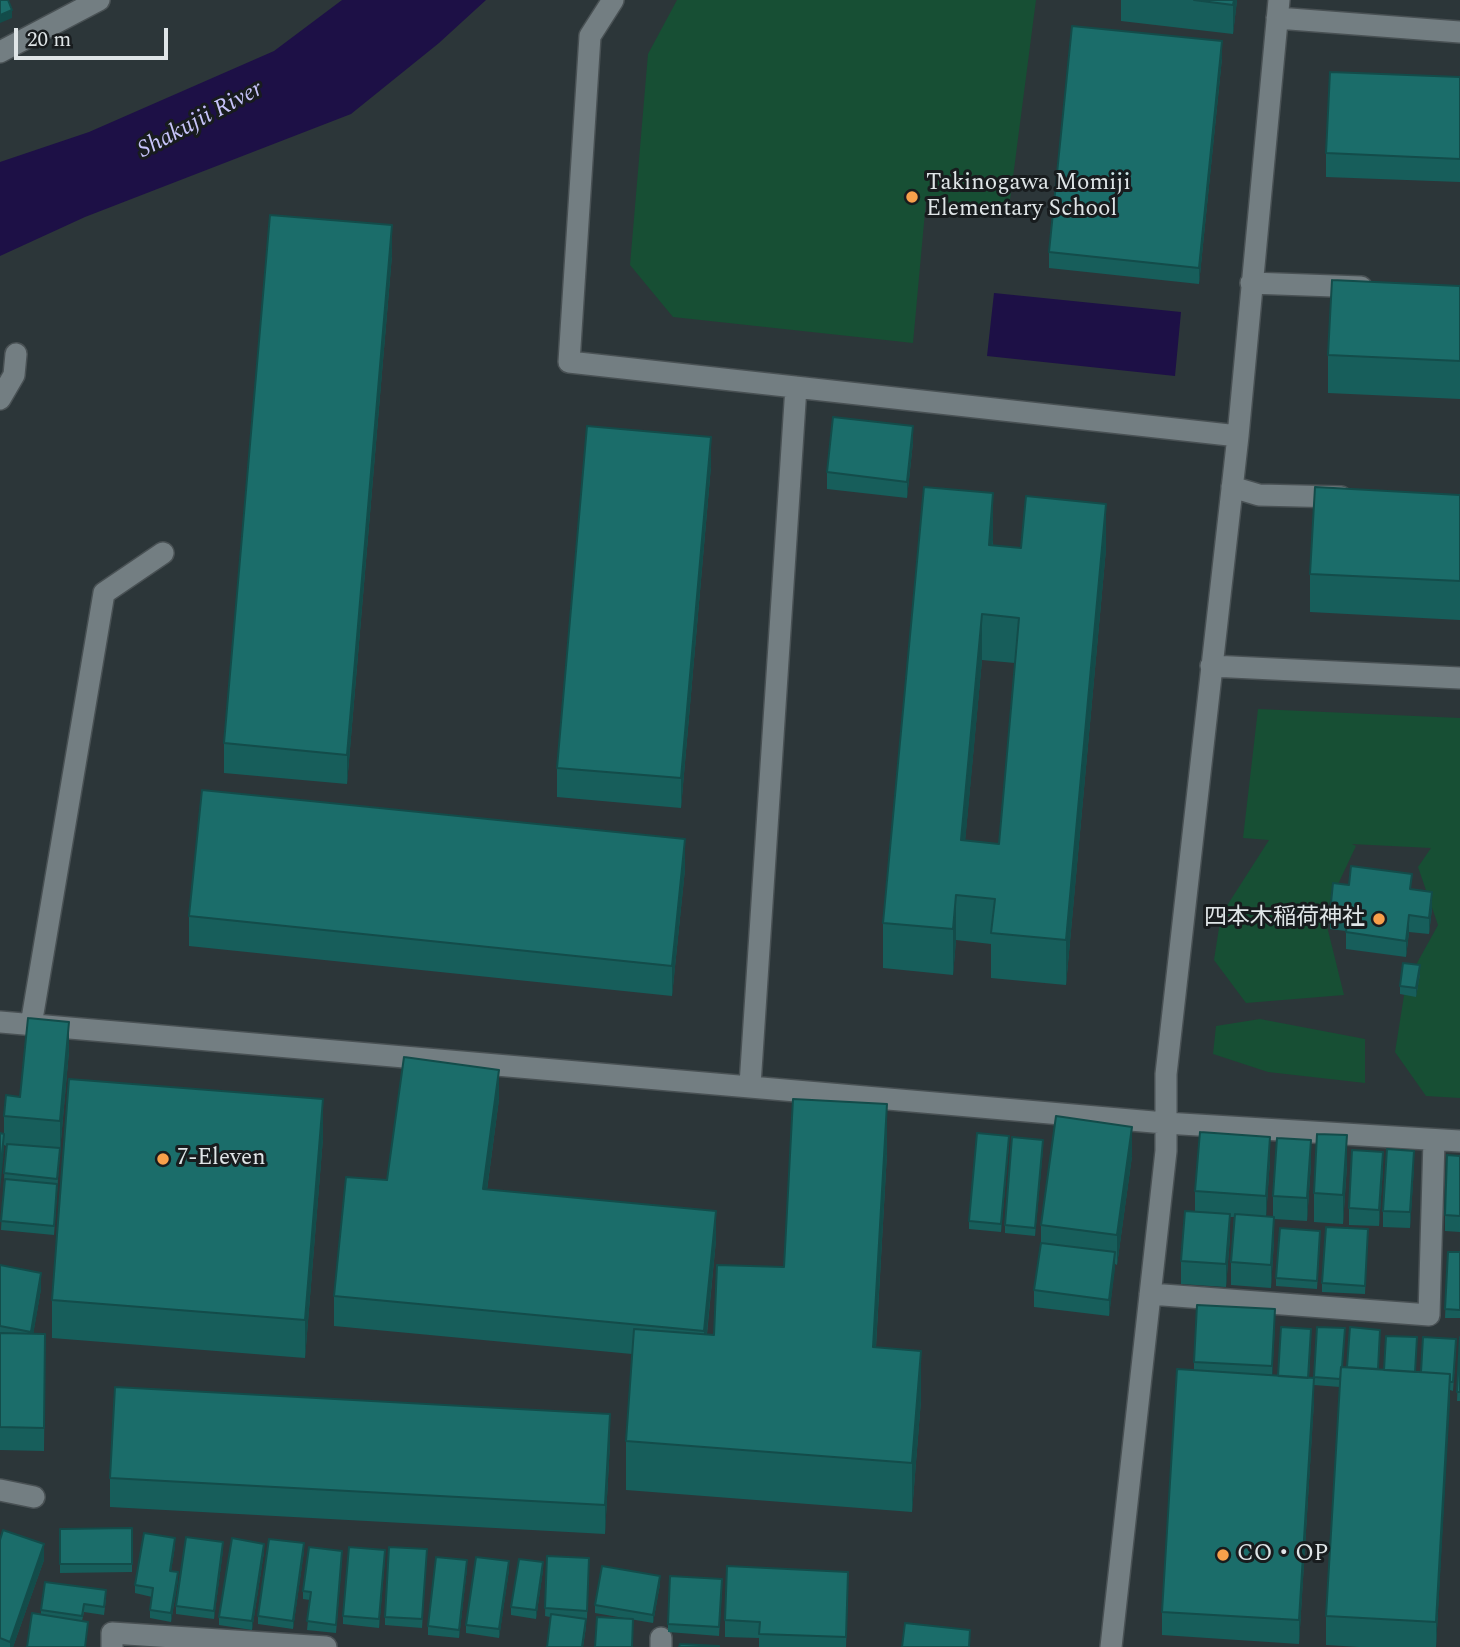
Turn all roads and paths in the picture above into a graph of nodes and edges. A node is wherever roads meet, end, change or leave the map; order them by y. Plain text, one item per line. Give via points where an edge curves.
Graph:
1 (99, 0) edge
2 (613, 0) edge
3 (1278, 9) edge
4 (1460, 32) edge
5 (0, 52) edge
6 (1251, 283) junction
7 (1376, 288) edge
8 (16, 354) dead end
9 (796, 387) junction
10 (0, 399) edge
11 (1238, 436) junction
12 (1232, 487) junction
13 (1366, 498) edge
14 (163, 554) dead end
15 (1211, 666) junction
16 (1460, 678) edge
17 (0, 1022) edge
18 (31, 1025) junction
19 (750, 1085) junction
20 (1165, 1123) junction
21 (1434, 1140) junction
22 (1460, 1141) edge
23 (1150, 1294) junction
24 (0, 1490) edge
25 (34, 1497) dead end
26 (112, 1647) edge
27 (314, 1647) edge
28 (326, 1647) edge
29 (1111, 1647) edge

1 - 5 street
2 - 9 street via 590,36 569,362
3 - 4 street
3 - 6 street
6 - 7 street
6 - 11 street
8 - 10 street via 14,375
9 - 11 street
9 - 19 street
11 - 12 street
12 - 13 street via 1259,495
12 - 15 street
14 - 18 street via 104,593
15 - 16 street
15 - 20 street via 1166,1074
17 - 18 street
18 - 19 street
19 - 20 street
20 - 21 street
20 - 23 street
21 - 22 street
21 - 23 street via 1429,1315
23 - 29 street
24 - 25 street
26 - 27 street via 112,1633
27 - 28 street

